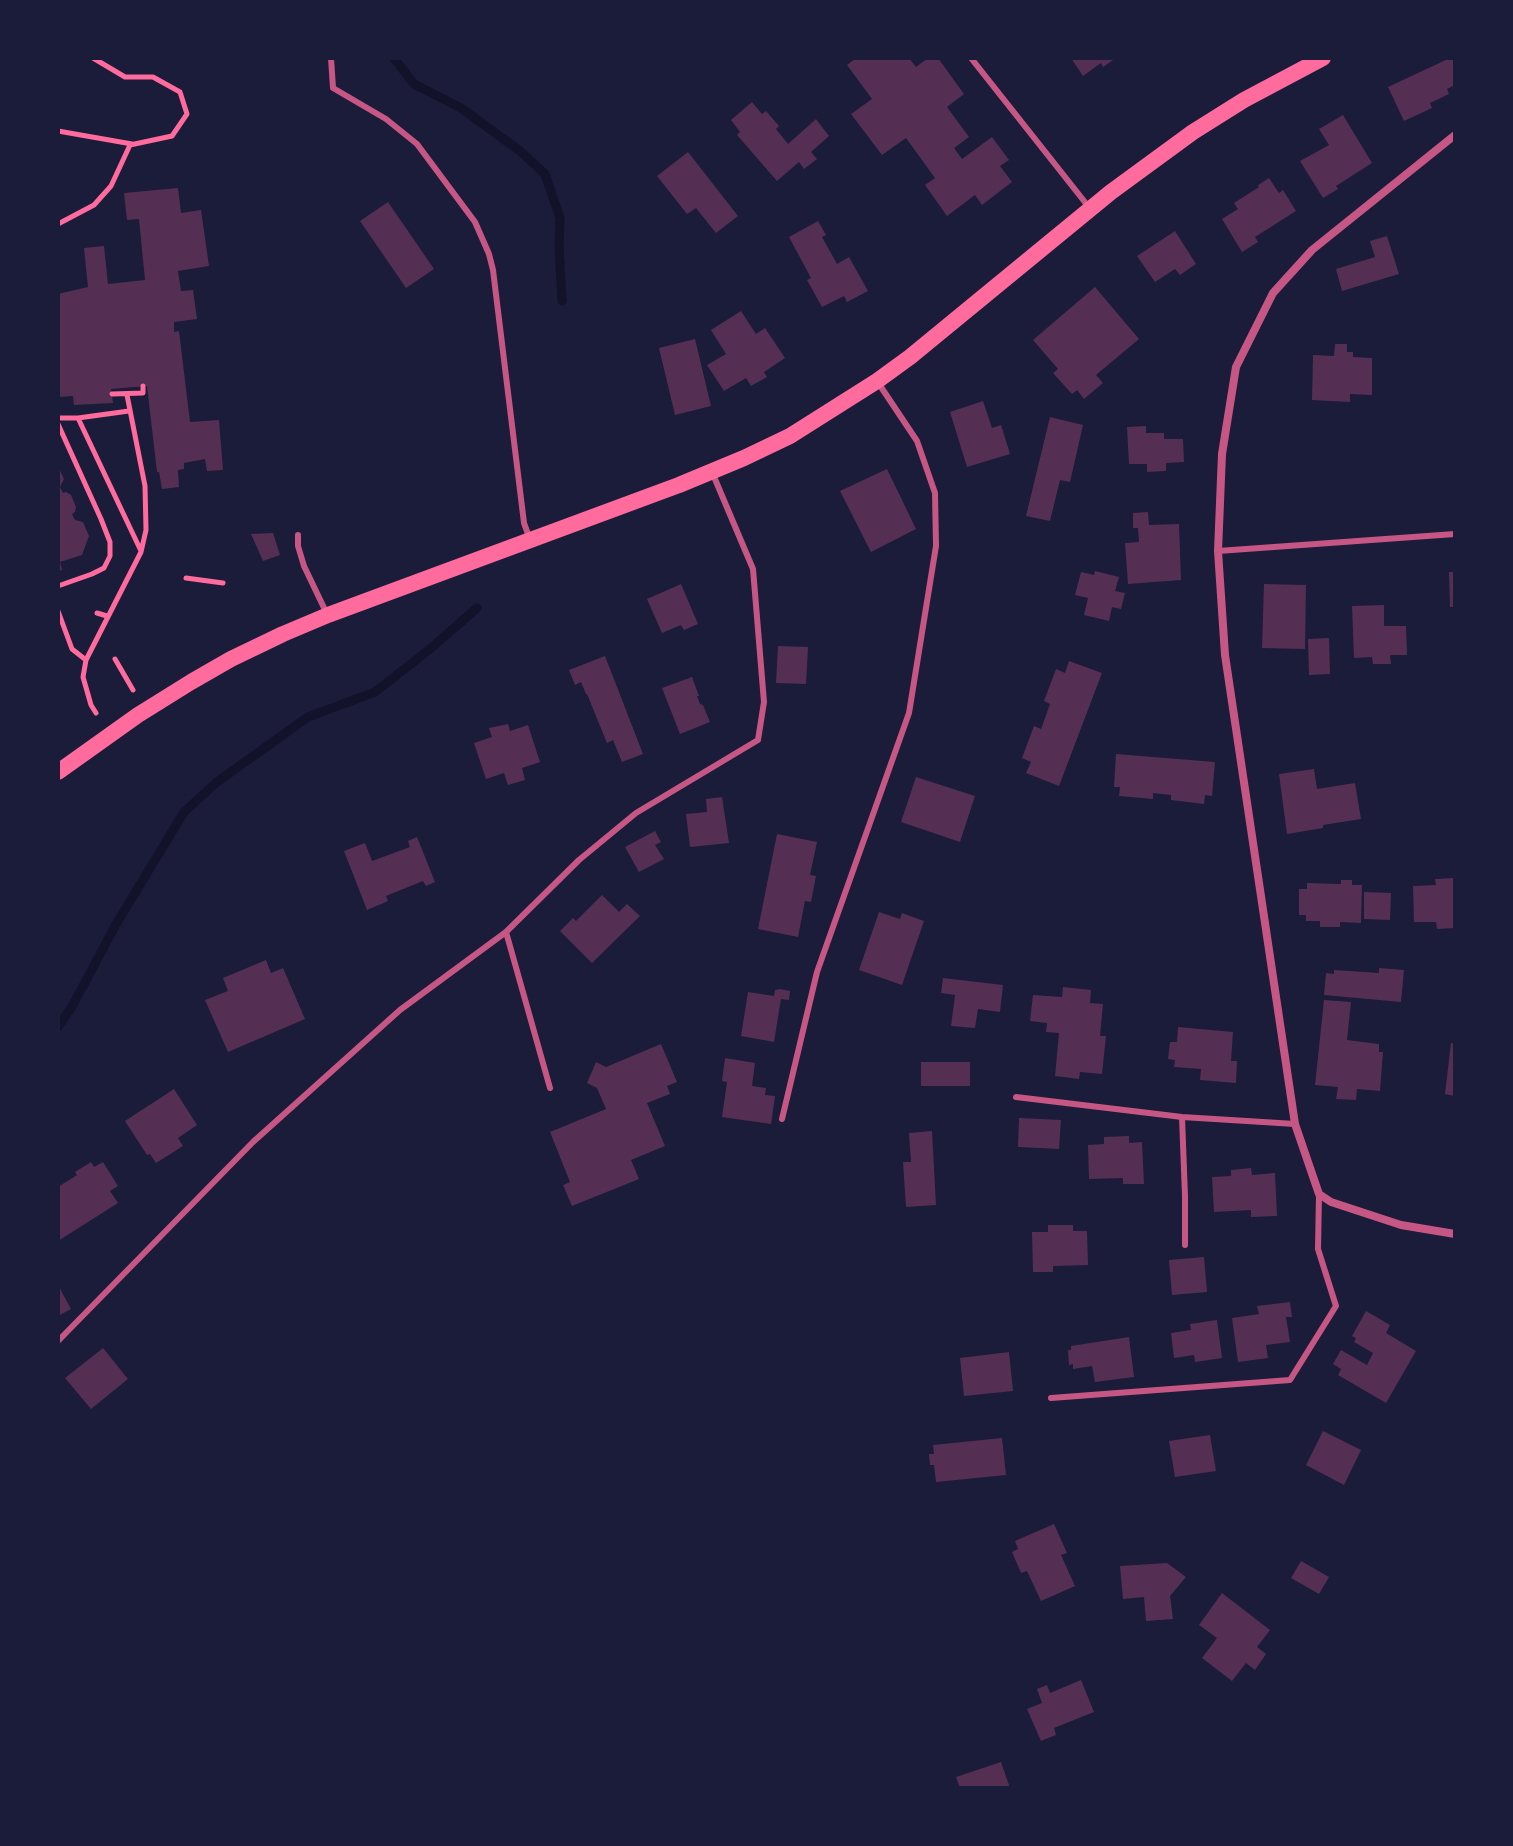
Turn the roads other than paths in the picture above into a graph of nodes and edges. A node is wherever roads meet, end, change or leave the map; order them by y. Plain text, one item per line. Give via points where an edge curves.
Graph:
1 (331, 58) edge
2 (971, 58) edge
3 (1323, 58) edge
4 (1455, 135) edge
5 (1091, 209) junction
6 (877, 381) junction
7 (712, 472) junction
8 (1455, 534) edge
9 (298, 535) dead end
10 (530, 541) junction
11 (1218, 551) junction
12 (328, 615) junction
13 (58, 772) edge
14 (506, 932) junction
15 (550, 1088) dead end
16 (1016, 1097) dead end
17 (1182, 1117) junction
18 (782, 1119) dead end
19 (1295, 1124) junction
20 (1319, 1194) junction
21 (1455, 1234) edge
22 (1185, 1245) dead end
23 (58, 1341) edge
24 (1051, 1398) dead end

1 - 10 lane via 333,88 417,144 475,222 493,270
2 - 5 lane
3 - 5 main road via 1193,132
4 - 11 street via 1312,250 1273,293 1236,367 1222,454
5 - 6 main road
6 - 7 main road via 790,436
6 - 18 lane via 917,441 935,493 936,546 909,713 817,972
7 - 10 main road
7 - 14 lane via 753,569 764,702 758,740 636,813
8 - 11 lane
9 - 12 lane via 304,566
10 - 12 main road
11 - 19 street via 1225,655
12 - 13 main road via 191,682
14 - 15 lane
14 - 23 lane via 400,1010 253,1142
16 - 17 lane
17 - 19 lane
17 - 22 lane
19 - 20 street
20 - 21 street via 1401,1225
20 - 24 lane via 1318,1249 1336,1306 1290,1380

